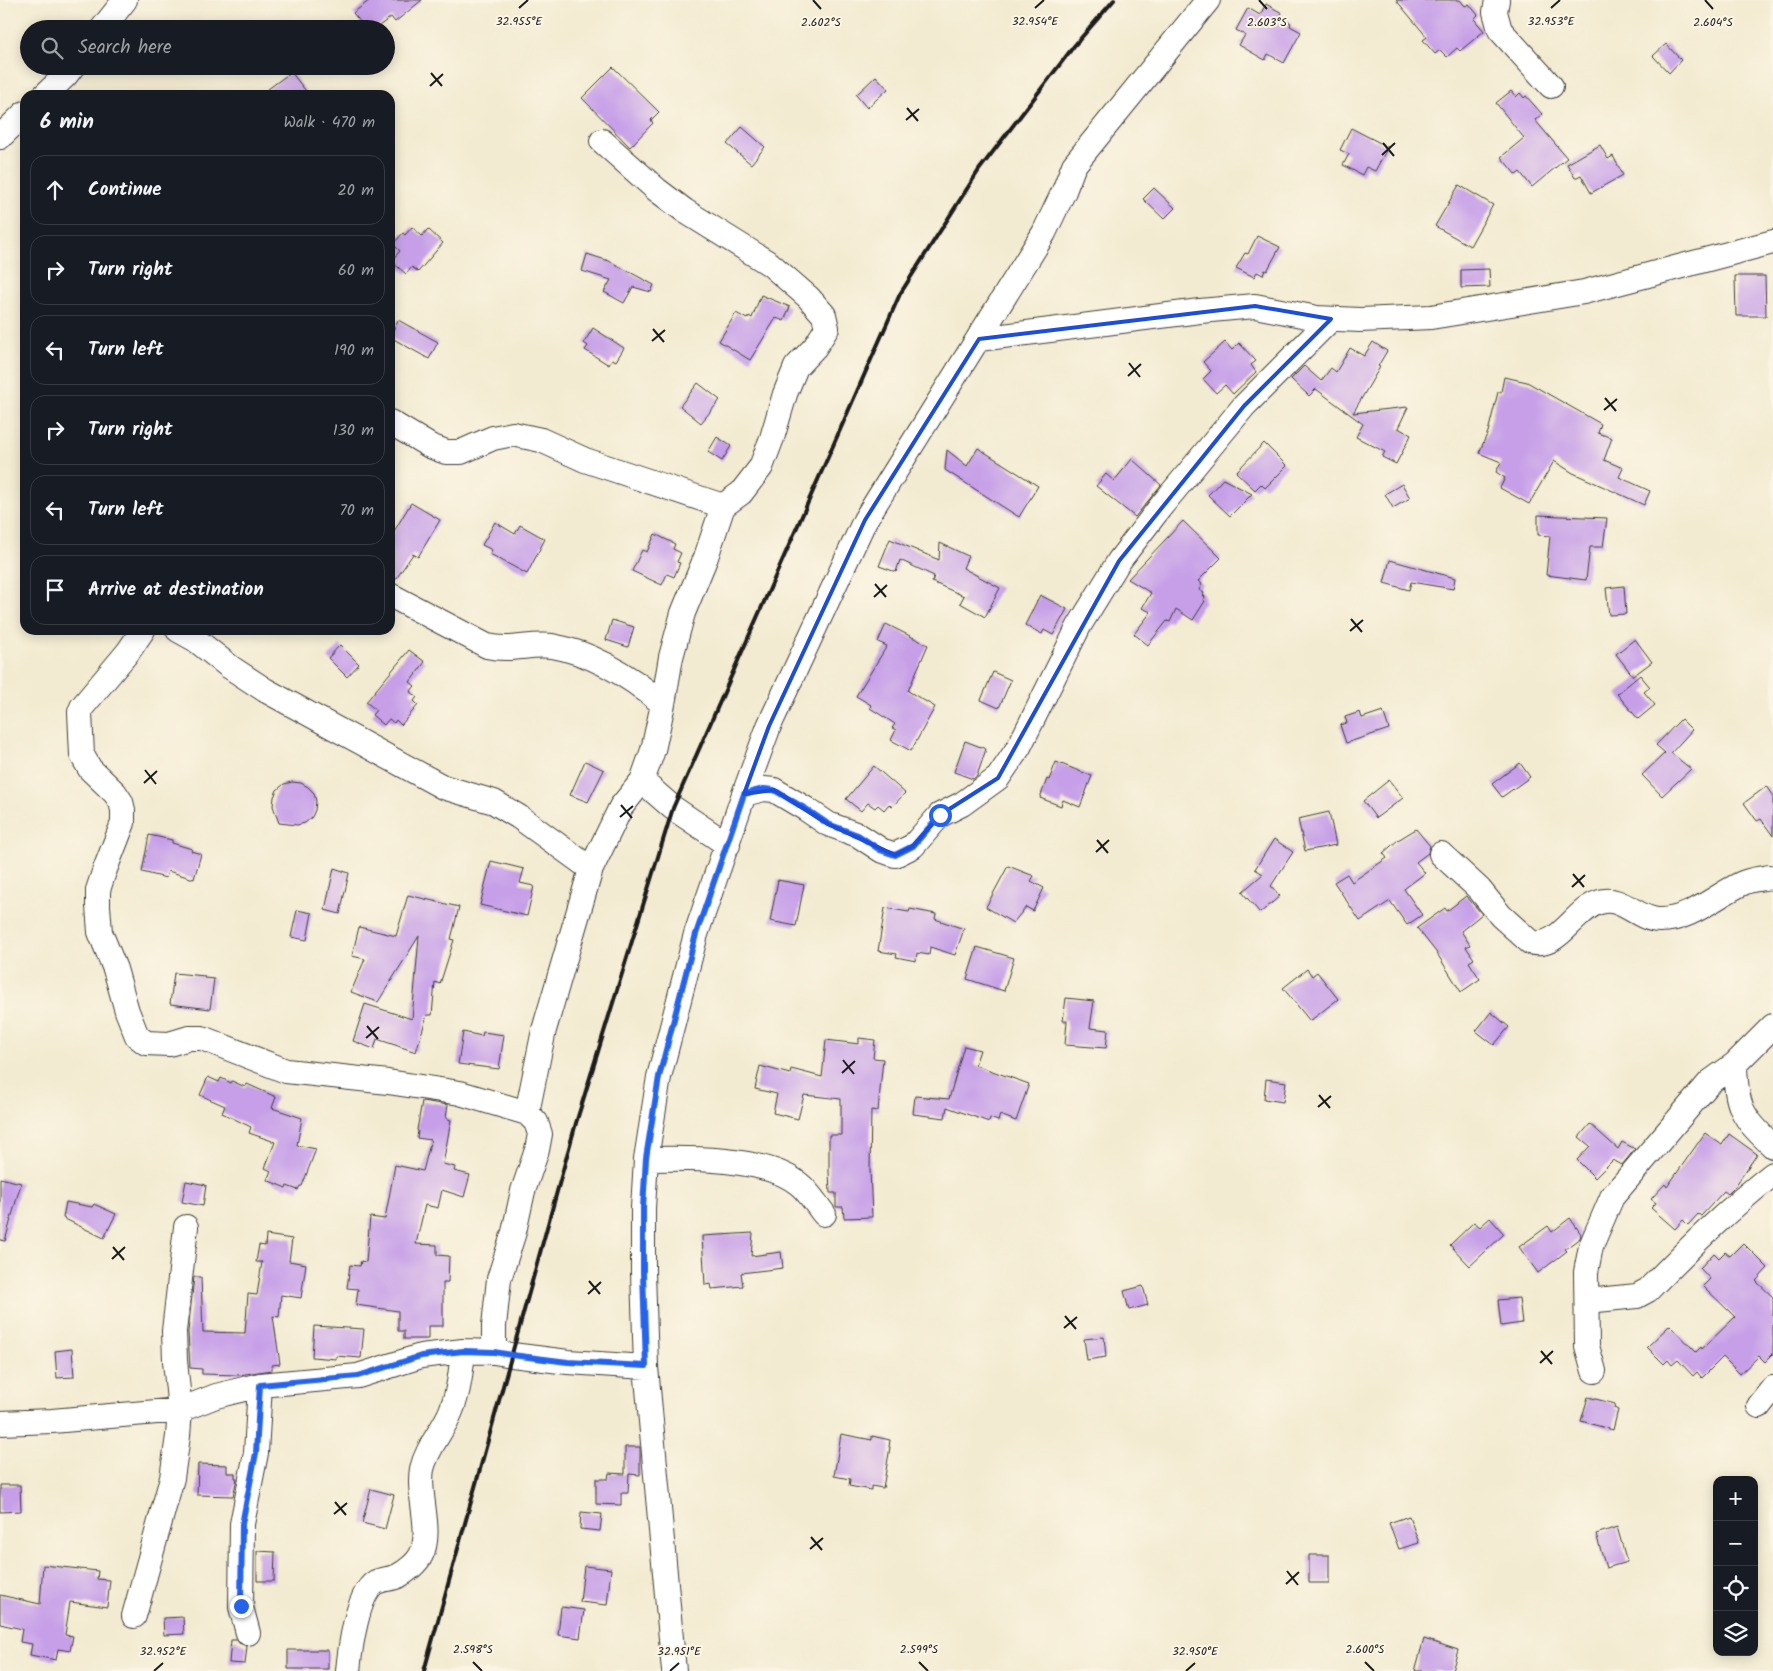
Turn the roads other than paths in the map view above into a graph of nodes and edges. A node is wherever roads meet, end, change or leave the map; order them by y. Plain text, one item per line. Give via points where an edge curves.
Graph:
1 (125, 0) edge
2 (1208, 0) edge
3 (1497, 0) edge
4 (109, 20) edge
5 (66, 75) edge
6 (1551, 86) dead end
7 (50, 90) edge
8 (20, 118) edge
9 (0, 136) edge
10 (602, 142) dead end
11 (1773, 242) edge
12 (1331, 319) junction
13 (979, 338) junction
14 (395, 425) edge
15 (723, 506) junction
16 (395, 598) edge
17 (140, 635) edge
18 (187, 635) edge
19 (663, 704) junction
20 (642, 781) junction
21 (744, 794) junction
22 (728, 845) junction
23 (1442, 854) dead end
24 (591, 869) junction
25 (1773, 878) edge
26 (1773, 1026) edge
27 (1735, 1064) junction
28 (527, 1113) junction
29 (1773, 1146) edge
30 (646, 1158) junction
31 (1773, 1174) edge
32 (824, 1214) dead end
33 (186, 1227) dead end
34 (1587, 1302) junction
35 (463, 1351) junction
36 (494, 1352) junction
37 (646, 1366) junction
38 (1594, 1371) dead end
39 (260, 1385) junction
40 (180, 1410) junction
41 (0, 1423) edge
42 (134, 1616) dead end
43 (248, 1633) dead end
44 (348, 1671) edge
45 (674, 1671) edge

1 - 4 street
2 - 13 street via 1074,165 1044,233
3 - 6 street via 1495,12 1500,30
5 - 7 street
8 - 9 street
10 - 15 street via 685,211 770,264 824,315 827,328 816,347 796,367 761,467 741,493
11 - 12 street via 1584,292 1431,317
12 - 13 street via 1256,306
12 - 21 street via 1244,406 1119,560 1079,626 1018,746 998,778 962,804 940,815 913,846 895,855 880,850 858,835 828,824 774,790
13 - 21 street via 865,520 769,726
14 - 15 street via 446,452 461,452 493,438 513,434 541,440 585,460
15 - 19 street via 683,613
16 - 19 street via 487,646 499,649 551,646 593,658 632,680
17 - 28 street via 80,712 82,755 90,769 115,793 123,810 123,823 98,890 98,906 100,932 137,1036 146,1043 169,1044 202,1038 286,1071 460,1093
18 - 24 street via 264,690 443,787 494,802
19 - 20 street
20 - 22 street via 673,808
20 - 24 street via 622,807
21 - 22 street
22 - 30 street via 696,934 659,1077
23 - 25 street via 1479,889 1501,916 1536,944 1549,942 1587,907 1598,902 1608,900 1650,919 1660,920 1688,914 1745,882
24 - 28 street via 544,1030
26 - 27 street
27 - 29 street via 1740,1108
27 - 34 street via 1710,1082 1612,1197 1592,1246 1586,1272
28 - 36 street via 536,1122 540,1134 538,1150 522,1191 499,1279
30 - 32 street via 717,1160 764,1168 800,1185
30 - 37 street via 643,1208
31 - 34 street via 1705,1232 1648,1290 1637,1296
33 - 40 street via 174,1331
34 - 38 street via 1587,1346
35 - 36 street
35 - 39 street via 421,1356 358,1376
35 - 44 street via 451,1411 422,1471 425,1544 420,1557 408,1569 377,1582 368,1591 359,1614
36 - 37 street via 568,1362
37 - 45 street
39 - 40 street via 216,1396
39 - 43 street via 256,1453 242,1524 241,1606
40 - 41 street
40 - 42 street via 172,1478

